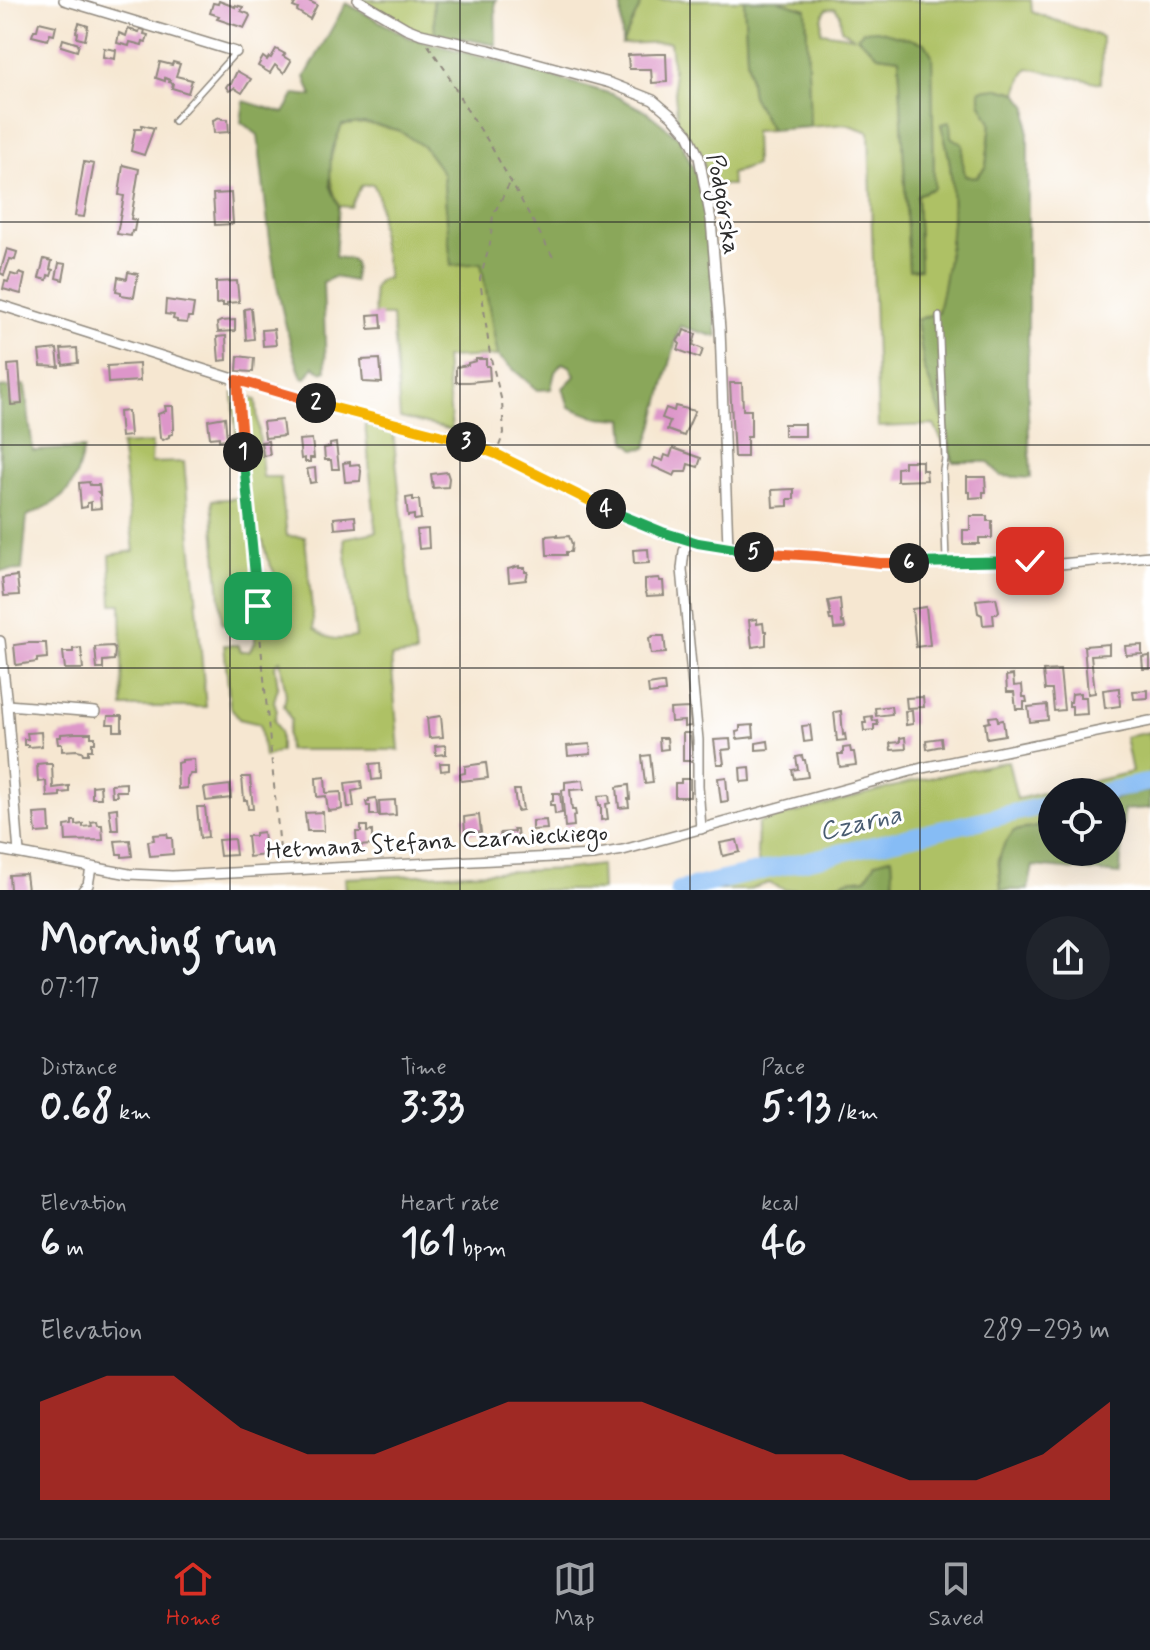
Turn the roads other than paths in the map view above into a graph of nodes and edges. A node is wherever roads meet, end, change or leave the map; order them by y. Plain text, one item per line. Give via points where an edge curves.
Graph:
1 (64, 0) edge
2 (358, 0) edge
3 (236, 52) joint
4 (174, 121) dead end
5 (0, 305) edge
6 (939, 316) dead end
7 (689, 540) junction
8 (728, 547) junction
9 (1150, 556) edge
10 (946, 562) junction
11 (0, 641) edge
12 (7, 705) junction
13 (95, 712) dead end
14 (1150, 721) edge
15 (701, 829) junction
16 (0, 850) edge
17 (19, 853) junction
18 (91, 868) junction
19 (83, 890) edge

1 - 3 street
2 - 8 street, Podgórska via 421,34 610,83 653,100 688,134 699,157 711,220
3 - 4 lane
5 - 7 street via 237,380 455,438 592,503
6 - 10 lane
7 - 8 street
7 - 15 street via 682,569
8 - 10 street via 880,563
9 - 10 street via 1060,564
11 - 12 street
12 - 13 street
12 - 17 street
14 - 15 street, Hetmana Stefana Czarnieckiego via 922,768
15 - 18 street, Hetmana Stefana Czarnieckiego via 593,855 172,876
16 - 17 street, Hetmana Stefana Czarnieckiego
17 - 18 street, Hetmana Stefana Czarnieckiego
18 - 19 street

